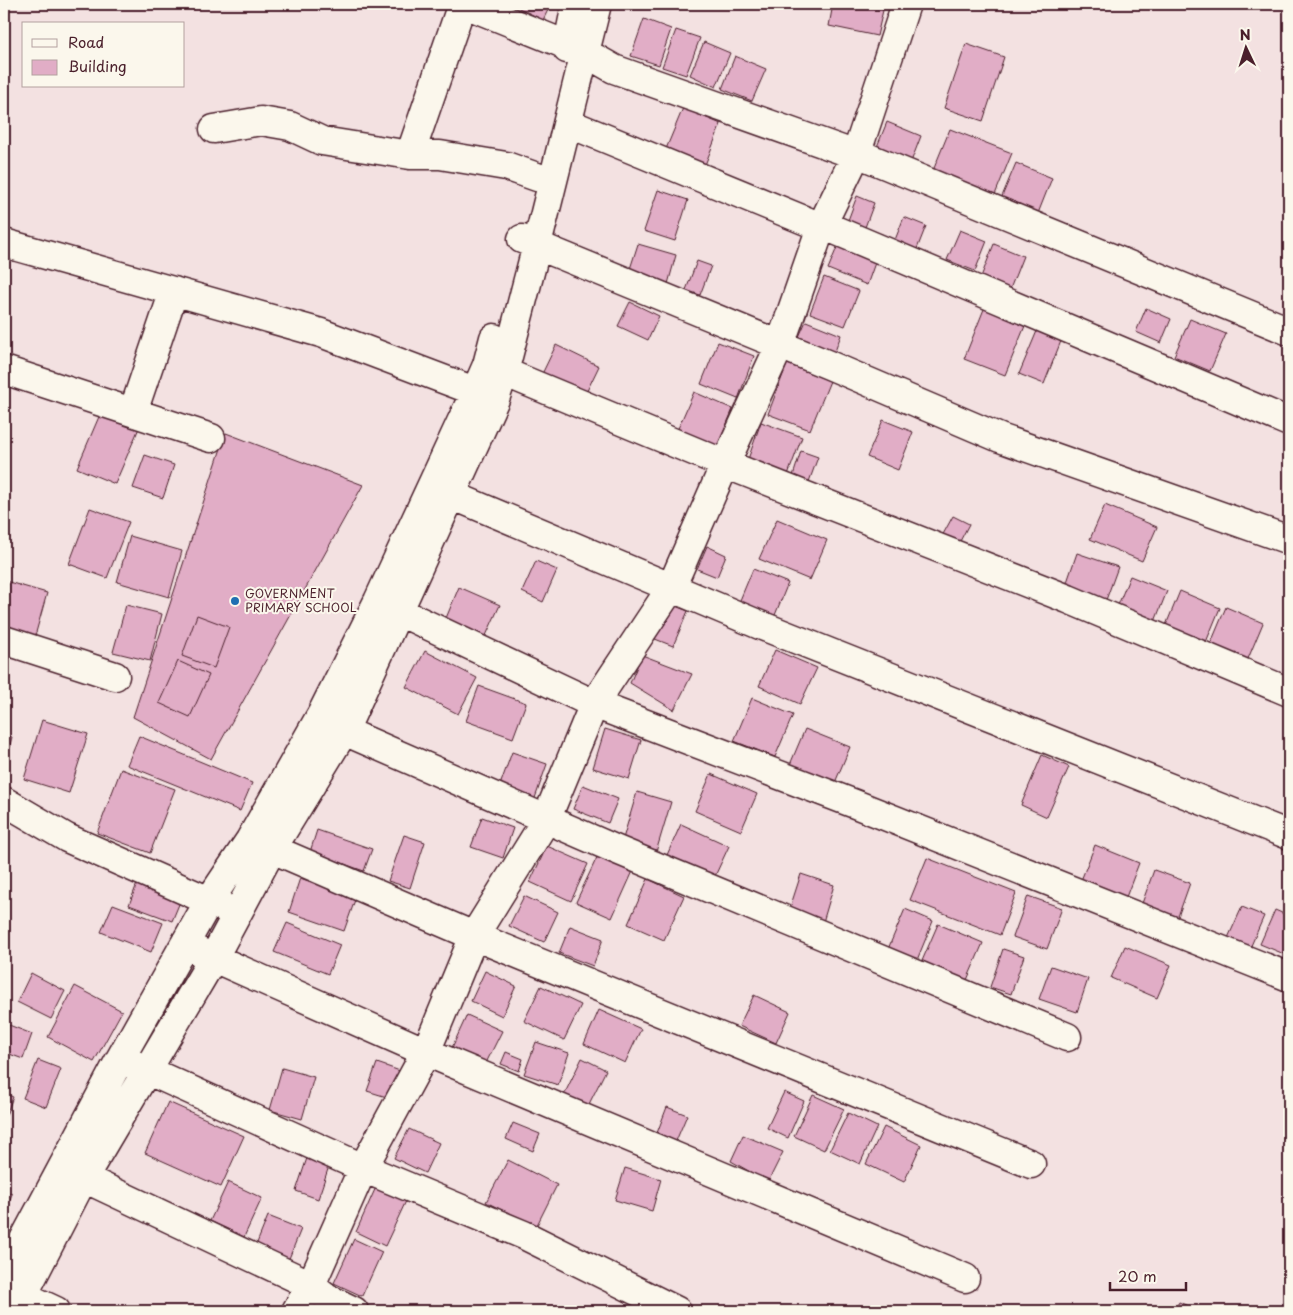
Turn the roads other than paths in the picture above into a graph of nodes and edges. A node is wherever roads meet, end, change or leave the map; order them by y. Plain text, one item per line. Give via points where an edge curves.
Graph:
1 (462, 4) edge
2 (466, 4) edge
3 (576, 4) edge
4 (596, 4) edge
5 (906, 4) edge
6 (576, 49) junction
7 (568, 123) junction
8 (214, 129) dead end
9 (410, 155) junction
10 (856, 155) junction
11 (537, 177) junction
12 (820, 227) junction
13 (530, 242) junction
14 (4, 243) edge
15 (174, 291) junction
16 (1289, 331) edge
17 (780, 345) junction
18 (495, 368) junction
19 (4, 370) edge
20 (485, 394) junction
21 (133, 412) junction
22 (1289, 422) edge
23 (211, 438) dead end
24 (725, 464) junction
25 (441, 491) junction
26 (1289, 540) edge
27 (671, 588) junction
28 (388, 606) junction
29 (4, 640) edge
30 (116, 676) dead end
31 (1289, 692) edge
32 (594, 704) junction
33 (321, 715) junction
34 (344, 732) junction
35 (4, 801) edge
36 (546, 820) junction
37 (1289, 835) edge
38 (261, 844) junction
39 (209, 901) junction
40 (237, 914) junction
41 (474, 936) junction
42 (185, 945) junction
43 (214, 957) junction
44 (1289, 977) edge
45 (1067, 1037) dead end
46 (426, 1052) junction
47 (120, 1059) junction
48 (148, 1071) junction
49 (1031, 1164) dead end
50 (363, 1168) junction
51 (74, 1173) junction
52 (15, 1231) edge
53 (4, 1277) edge
54 (965, 1278) dead end
55 (311, 1285) junction
56 (14, 1298) edge
57 (56, 1311) edge
58 (296, 1311) edge
59 (354, 1311) edge
60 (677, 1311) edge

1 - 9 street
2 - 6 street
3 - 6 street
4 - 6 street
5 - 10 street
6 - 7 street
6 - 10 street via 614,69
6 - 11 street
7 - 12 street
7 - 13 street
8 - 9 street via 261,121 290,126 322,141
9 - 11 street via 440,155 506,166
10 - 12 street
10 - 16 street
11 - 13 street
12 - 17 street
12 - 22 street via 830,228
13 - 17 street
13 - 18 street
14 - 15 street
15 - 20 street via 321,333
15 - 21 street
17 - 24 street
17 - 26 street via 1000,438
18 - 20 street
18 - 24 street
19 - 21 street
20 - 25 street
21 - 23 street
24 - 27 street
24 - 31 street
25 - 27 street
25 - 28 street
27 - 32 street
27 - 37 street
28 - 32 street
28 - 33 street
28 - 34 street
29 - 30 street
32 - 36 street
32 - 44 street
33 - 34 street
33 - 38 street
34 - 36 street
34 - 38 street
35 - 39 street via 67,838
36 - 41 street
36 - 45 street
38 - 39 street
38 - 40 street
38 - 41 street
39 - 40 street
39 - 42 street
40 - 43 street
41 - 46 street
41 - 49 street
42 - 43 street
42 - 47 street
43 - 46 street
43 - 48 street
46 - 50 street
46 - 54 street
47 - 48 street
47 - 51 street
48 - 50 street
48 - 51 street
50 - 55 street
50 - 60 street via 524,1235
51 - 52 street
51 - 55 street
51 - 56 street
52 - 53 street
55 - 58 street
55 - 59 street via 329,1299
56 - 57 street

